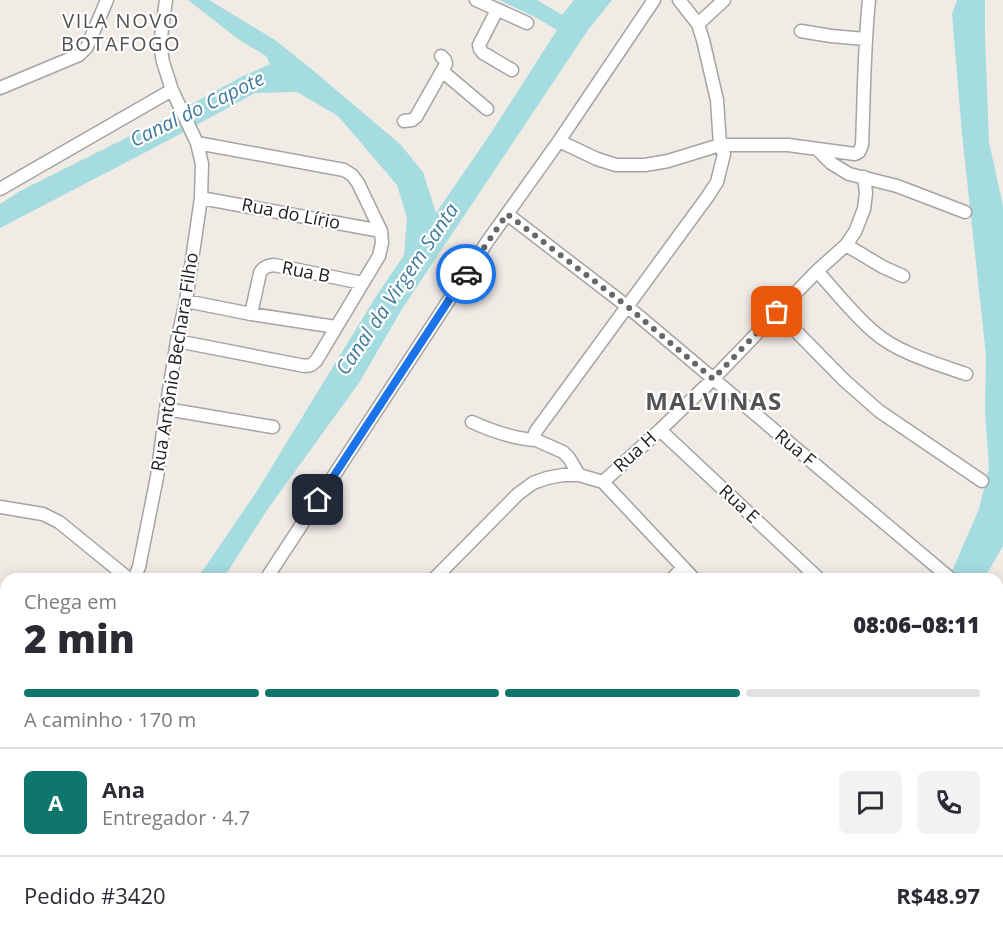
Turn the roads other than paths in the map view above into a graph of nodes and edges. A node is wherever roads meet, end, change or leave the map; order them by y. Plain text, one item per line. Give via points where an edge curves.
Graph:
1 (107, 0) edge
2 (476, 0) edge
3 (654, 0) edge
4 (679, 0) edge
5 (724, 0) edge
6 (869, 0) edge
7 (163, 1) edge
8 (497, 10) junction
9 (527, 23) dead end
10 (698, 24) junction
11 (801, 30) dead end
12 (865, 39) junction
13 (441, 56) dead end
14 (512, 70) dead end
15 (442, 71) junction
16 (0, 88) edge
17 (174, 95) junction
18 (487, 109) dead end
19 (404, 121) dead end
20 (559, 141) junction
21 (198, 143) junction
22 (720, 145) junction
23 (817, 149) junction
24 (864, 177) junction
25 (0, 189) edge
26 (201, 198) junction
27 (965, 212) dead end
28 (507, 214) junction
29 (381, 231) junction
30 (846, 244) junction
31 (817, 271) junction
32 (903, 276) dead end
33 (362, 283) junction
34 (186, 301) junction
35 (628, 307) junction
36 (777, 312) junction
37 (251, 314) junction
38 (336, 327) junction
39 (177, 341) junction
40 (966, 374) dead end
41 (713, 379) junction
42 (166, 408) junction
43 (472, 422) dead end
44 (273, 427) dead end
45 (660, 430) junction
46 (536, 440) junction
47 (579, 475) junction
48 (982, 481) dead end
49 (603, 482) junction
50 (0, 507) edge
51 (683, 567) junction
52 (122, 573) edge
53 (136, 573) edge
54 (270, 573) edge
55 (440, 573) edge
56 (678, 573) edge
57 (688, 573) edge
58 (813, 573) edge
59 (944, 573) edge

1 - 16 street via 87,47 79,55
2 - 8 street
3 - 20 street
4 - 10 street
5 - 10 street
6 - 12 street
7 - 17 street, Rua Antônio Bechara Filho via 162,62
8 - 9 street
8 - 14 street via 479,45 483,53
10 - 22 street via 717,100
11 - 12 street
12 - 23 street via 859,152
13 - 15 street via 447,64
15 - 18 street
15 - 19 street via 416,117
17 - 21 street, Rua Antônio Bechara Filho
17 - 25 street
20 - 22 street via 616,165 668,161
20 - 28 street
21 - 26 street, Rua Antônio Bechara Filho
21 - 29 street via 344,171 358,183
22 - 23 street
22 - 35 street via 724,154 717,182
23 - 24 street via 837,168
24 - 27 street
24 - 30 street, Rua H via 864,209
26 - 29 street, Rua do Lírio
26 - 34 street, Rua Antônio Bechara Filho
28 - 35 street, Rua F
28 - 54 street
29 - 33 street via 379,256
30 - 31 street, Rua H
30 - 32 street
31 - 36 street, Rua H
31 - 40 street via 875,333 905,351
33 - 37 street, Rua B via 268,266 260,273
33 - 38 street
34 - 37 street
34 - 39 street, Rua Antônio Bechara Filho
35 - 41 street, Rua F
35 - 46 street via 536,431
36 - 41 street, Rua H
36 - 48 street via 879,411
37 - 38 street
38 - 39 street via 316,361 305,366
39 - 42 street, Rua Antônio Bechara Filho
41 - 45 street, Rua H
41 - 59 street, Rua F
42 - 44 street
42 - 53 street, Rua Antônio Bechara Filho via 157,477
43 - 46 street via 492,431
45 - 49 street, Rua H
45 - 58 street, Rua E
46 - 47 street via 563,452
47 - 49 street
47 - 55 street via 533,483
49 - 51 street
50 - 52 street via 43,514 59,522
51 - 56 street
51 - 57 street

